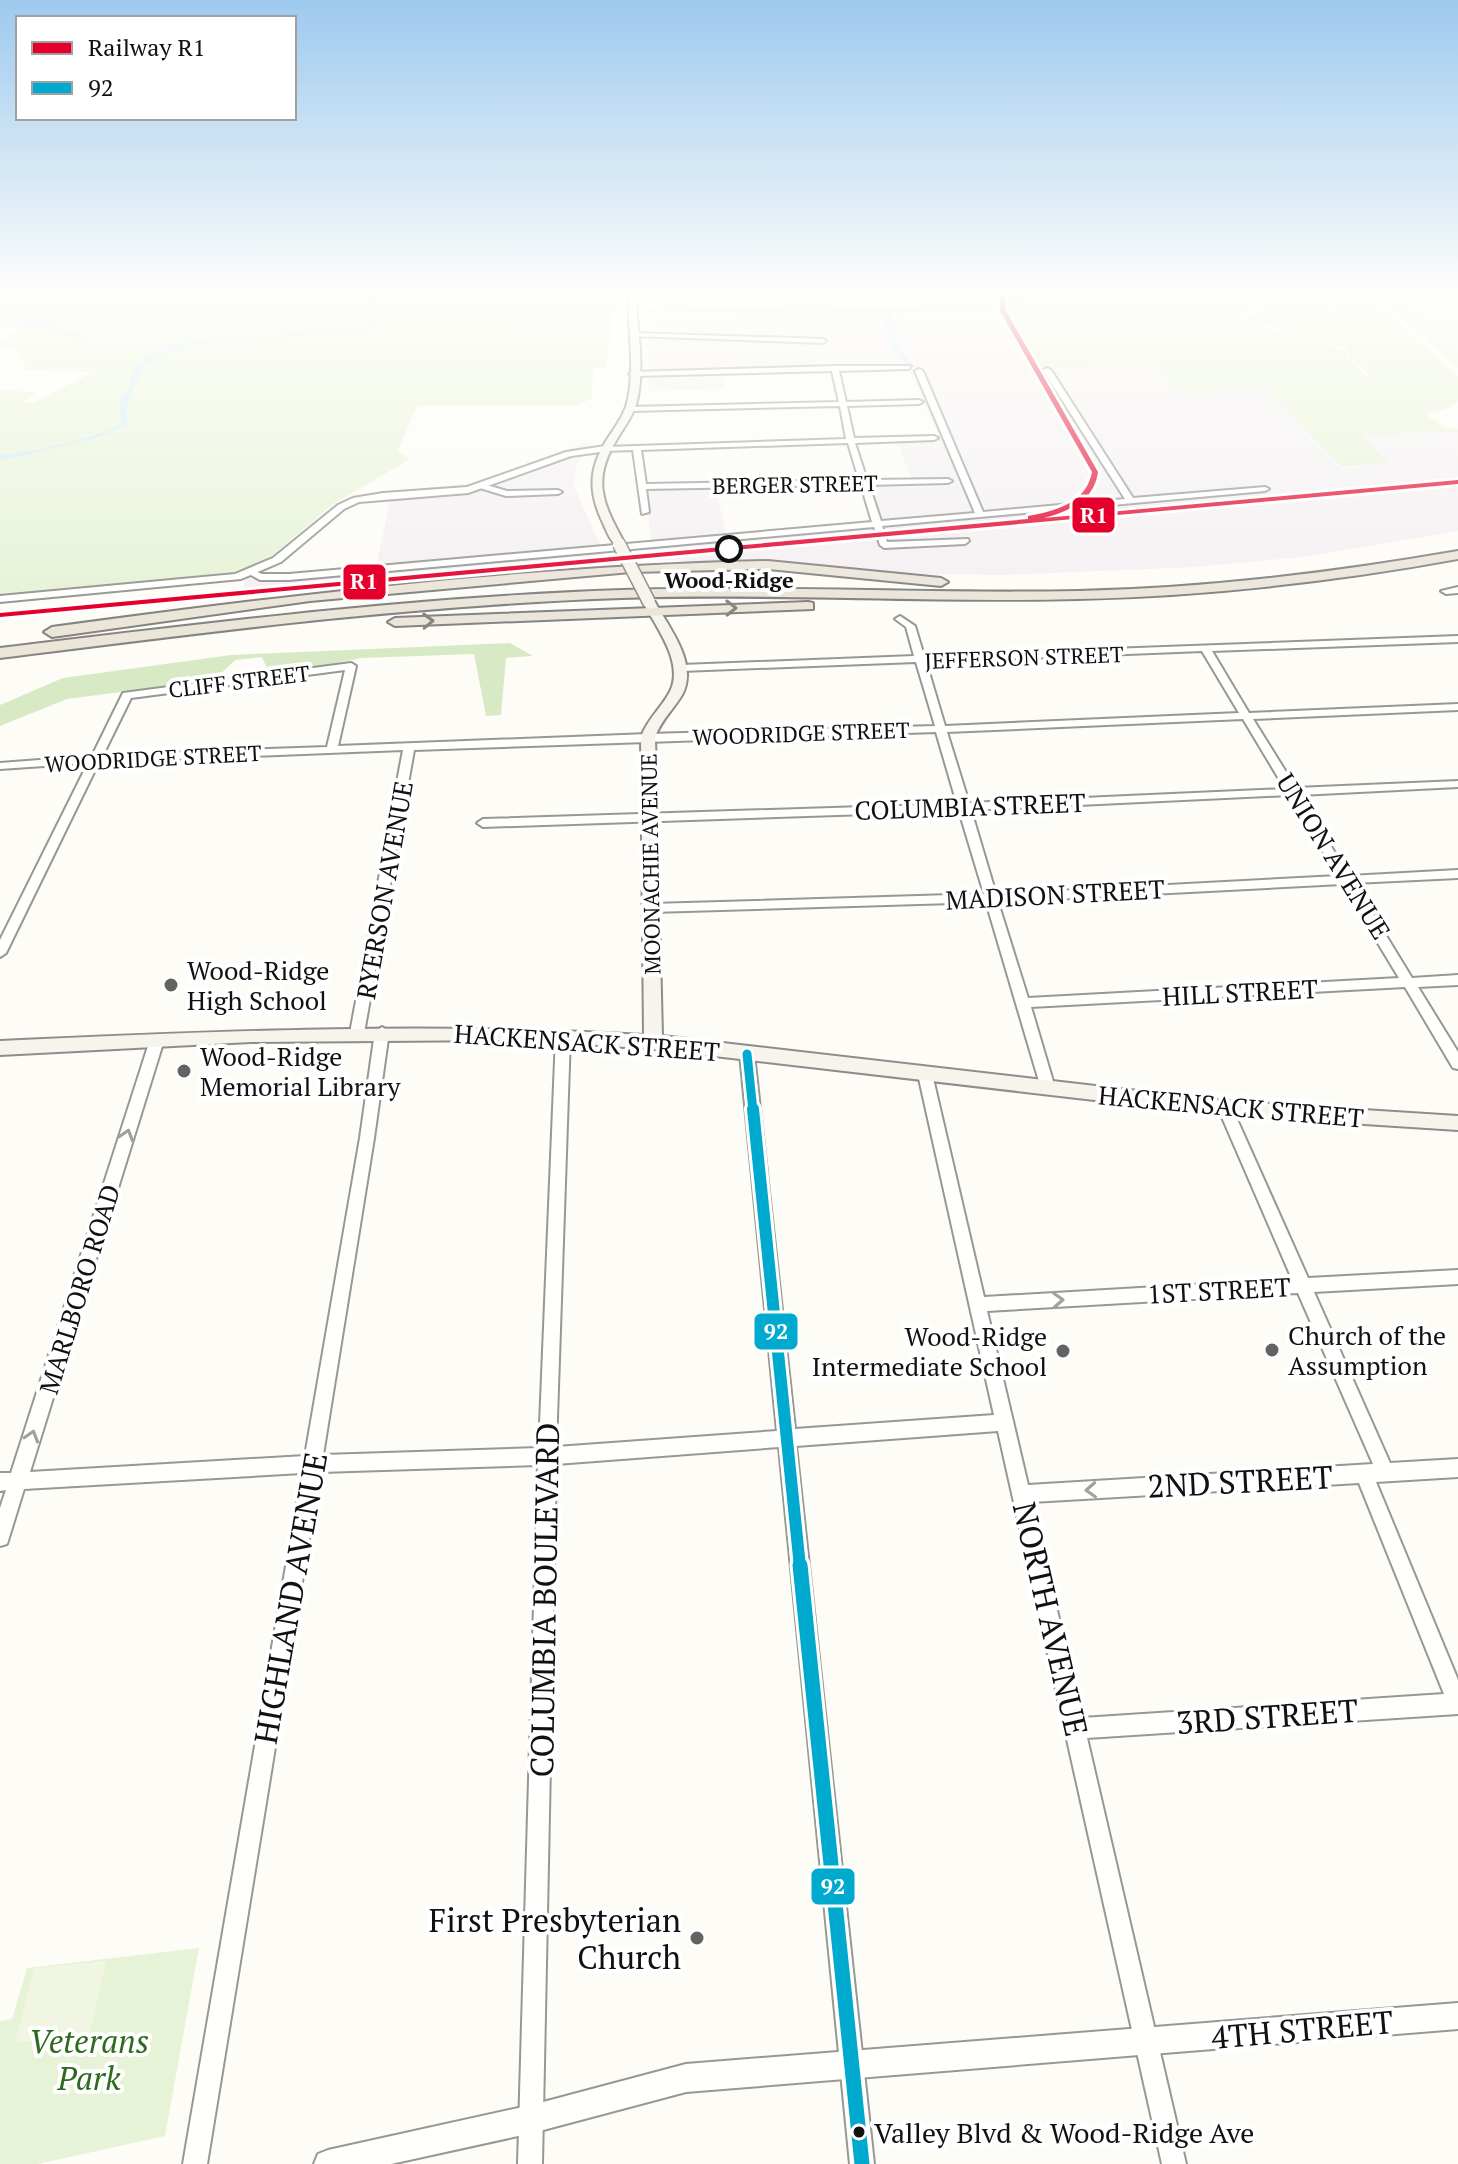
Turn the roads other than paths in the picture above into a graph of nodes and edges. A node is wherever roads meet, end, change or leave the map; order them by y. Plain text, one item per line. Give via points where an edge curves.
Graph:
1 (631, 395) edge
2 (839, 395) edge
3 (929, 395) edge
4 (1063, 395) edge
5 (919, 402) dead end
6 (841, 404) junction
7 (630, 409) junction
8 (934, 438) dead end
9 (851, 442) junction
10 (637, 448) junction
11 (605, 449) junction
12 (948, 481) dead end
13 (866, 483) junction
14 (483, 486) junction
15 (641, 487) junction
16 (1265, 489) dead end
17 (558, 492) dead end
18 (1130, 500) junction
19 (645, 512) dead end
20 (980, 514) junction
21 (878, 523) junction
22 (965, 541) dead end
23 (1458, 545) edge
24 (1458, 555) edge
25 (631, 568) junction
26 (252, 573) junction
27 (986, 587) junction
28 (1458, 590) edge
29 (1446, 591) dead end
30 (1133, 593) junction
31 (0, 599) edge
32 (651, 607) junction
33 (900, 619) dead end
34 (253, 624) junction
35 (1458, 639) edge
36 (0, 640) edge
37 (1206, 650) junction
38 (0, 653) edge
39 (920, 661) junction
40 (682, 668) junction
41 (1458, 707) edge
42 (1248, 717) junction
43 (939, 729) junction
44 (648, 737) junction
45 (409, 747) junction
46 (332, 750) junction
47 (96, 759) junction
48 (0, 766) edge
49 (1458, 784) edge
50 (1294, 793) junction
51 (964, 807) junction
52 (649, 816) junction
53 (483, 823) dead end
54 (1458, 874) edge
55 (1348, 880) junction
56 (992, 898) junction
57 (652, 908) junction
58 (0, 953) edge
59 (1458, 980) edge
60 (1411, 983) junction
61 (1022, 1003) junction
62 (382, 1032) junction
63 (357, 1033) junction
64 (563, 1036) junction
65 (157, 1040) junction
66 (653, 1042) junction
67 (0, 1048) edge
68 (747, 1054) junction
69 (1458, 1064) edge
70 (925, 1074) junction
71 (1048, 1088) junction
72 (1225, 1108) junction
73 (1458, 1123) edge
74 (1458, 1277) edge
75 (1303, 1285) junction
76 (980, 1304) junction
77 (1006, 1422) junction
78 (787, 1436) junction
79 (547, 1456) junction
80 (313, 1464) junction
81 (1458, 1468) edge
82 (1385, 1472) junction
83 (1364, 1474) junction
84 (9, 1481) edge
85 (1023, 1494) junction
86 (0, 1537) edge
87 (1458, 1703) edge
88 (1075, 1729) junction
89 (1458, 2016) edge
90 (1146, 2042) junction
91 (853, 2066) junction
92 (532, 2119) junction
93 (195, 2164) edge
94 (328, 2164) edge
95 (530, 2164) edge
96 (862, 2164) edge
97 (1174, 2164) edge

1 - 7 main road
2 - 6 street
3 - 20 street
4 - 18 street
5 - 6 street
6 - 7 street
6 - 9 street
7 - 11 main road
8 - 9 street
9 - 10 street
9 - 13 street
10 - 11 street
10 - 15 street
11 - 14 street via 567,452
11 - 25 main road, bridge via 595,470 595,491
12 - 13 street, BERGER STREET
13 - 15 street, BERGER STREET
13 - 21 street
14 - 17 street via 506,494
14 - 26 street via 349,503 277,560
15 - 19 street
16 - 18 street
18 - 20 street
20 - 21 street
21 - 22 street via 884,545
21 - 26 street via 289,577
23 - 27 highway via 1220,578
24 - 30 highway via 1293,581
25 - 27 highway via 768,565
25 - 32 main road, bridge
25 - 36 highway via 310,597
26 - 31 street
27 - 36 highway via 739,582 553,587 328,604
28 - 29 street
32 -> 30 highway via 1032,600
30 - 34 highway via 619,594 422,606
34 -> 32 highway
32 - 40 main road
33 - 39 street via 910,626
34 - 38 highway
35 - 37 street, JEFFERSON STREET
37 - 39 street, JEFFERSON STREET
37 - 42 street, UNION AVENUE
39 - 40 street, JEFFERSON STREET
39 - 43 street
40 - 44 main road, MOONACHIE AVENUE via 678,691 653,720
41 - 42 street, WOODRIDGE STREET
42 - 43 street, WOODRIDGE STREET
42 - 50 street, UNION AVENUE
43 - 44 street, WOODRIDGE STREET
43 - 51 street
44 - 45 street, WOODRIDGE STREET
44 - 52 main road, MOONACHIE AVENUE
45 - 46 street, WOODRIDGE STREET
45 - 63 street, RYERSON AVENUE
46 - 47 street, WOODRIDGE STREET
46 - 47 street, CLIFF STREET via 351,666 127,695
47 - 48 street, WOODRIDGE STREET
47 - 58 street
49 - 50 street, COLUMBIA STREET
50 - 51 street, COLUMBIA STREET
50 - 55 street, UNION AVENUE
51 - 52 street, COLUMBIA STREET
51 - 56 street
52 - 53 street, COLUMBIA STREET
52 - 57 main road, MOONACHIE AVENUE
54 - 55 street, MADISON STREET
55 - 56 street, MADISON STREET
55 - 60 street, UNION AVENUE
56 - 57 street, MADISON STREET
56 - 61 street
57 - 66 main road, MOONACHIE AVENUE
59 - 60 street, HILL STREET
60 - 61 street, HILL STREET
60 - 69 street, UNION AVENUE
61 - 71 street
62 - 63 main road, HACKENSACK STREET
62 - 64 main road, HACKENSACK STREET
62 - 80 street, HIGHLAND AVENUE
63 - 65 main road, HACKENSACK STREET
64 - 66 main road, HACKENSACK STREET
64 - 79 street, COLUMBIA BOULEVARD
65 - 67 main road, HACKENSACK STREET
84 -> 65 street, MARLBORO ROAD
66 - 68 main road, HACKENSACK STREET
68 - 70 main road, HACKENSACK STREET
68 - 78 street
70 - 71 main road, HACKENSACK STREET
70 - 76 street, NORTH AVENUE
71 - 72 main road, HACKENSACK STREET
72 - 73 main road, HACKENSACK STREET
72 - 75 street
74 - 75 street, 1ST STREET
76 -> 75 street, 1ST STREET
75 - 82 street
76 - 77 street, NORTH AVENUE
77 - 78 street
77 - 85 street, NORTH AVENUE
78 - 79 street
78 - 91 street
79 - 80 street
79 - 92 street, COLUMBIA BOULEVARD
80 - 84 street
80 - 93 street, HIGHLAND AVENUE
81 - 82 street, 2ND STREET
82 - 83 street, 2ND STREET
83 -> 85 street, 2ND STREET
83 - 87 street
84 - 86 street, MARLBORO ROAD
85 - 88 street, NORTH AVENUE
87 - 88 street, 3RD STREET
88 - 90 street, NORTH AVENUE
89 - 90 street, 4TH STREET
90 - 91 street, 4TH STREET
90 - 97 street, NORTH AVENUE
91 - 92 street, 4TH STREET via 686,2078
91 - 96 street
92 - 94 street, 4TH STREET
92 - 95 street, COLUMBIA BOULEVARD

